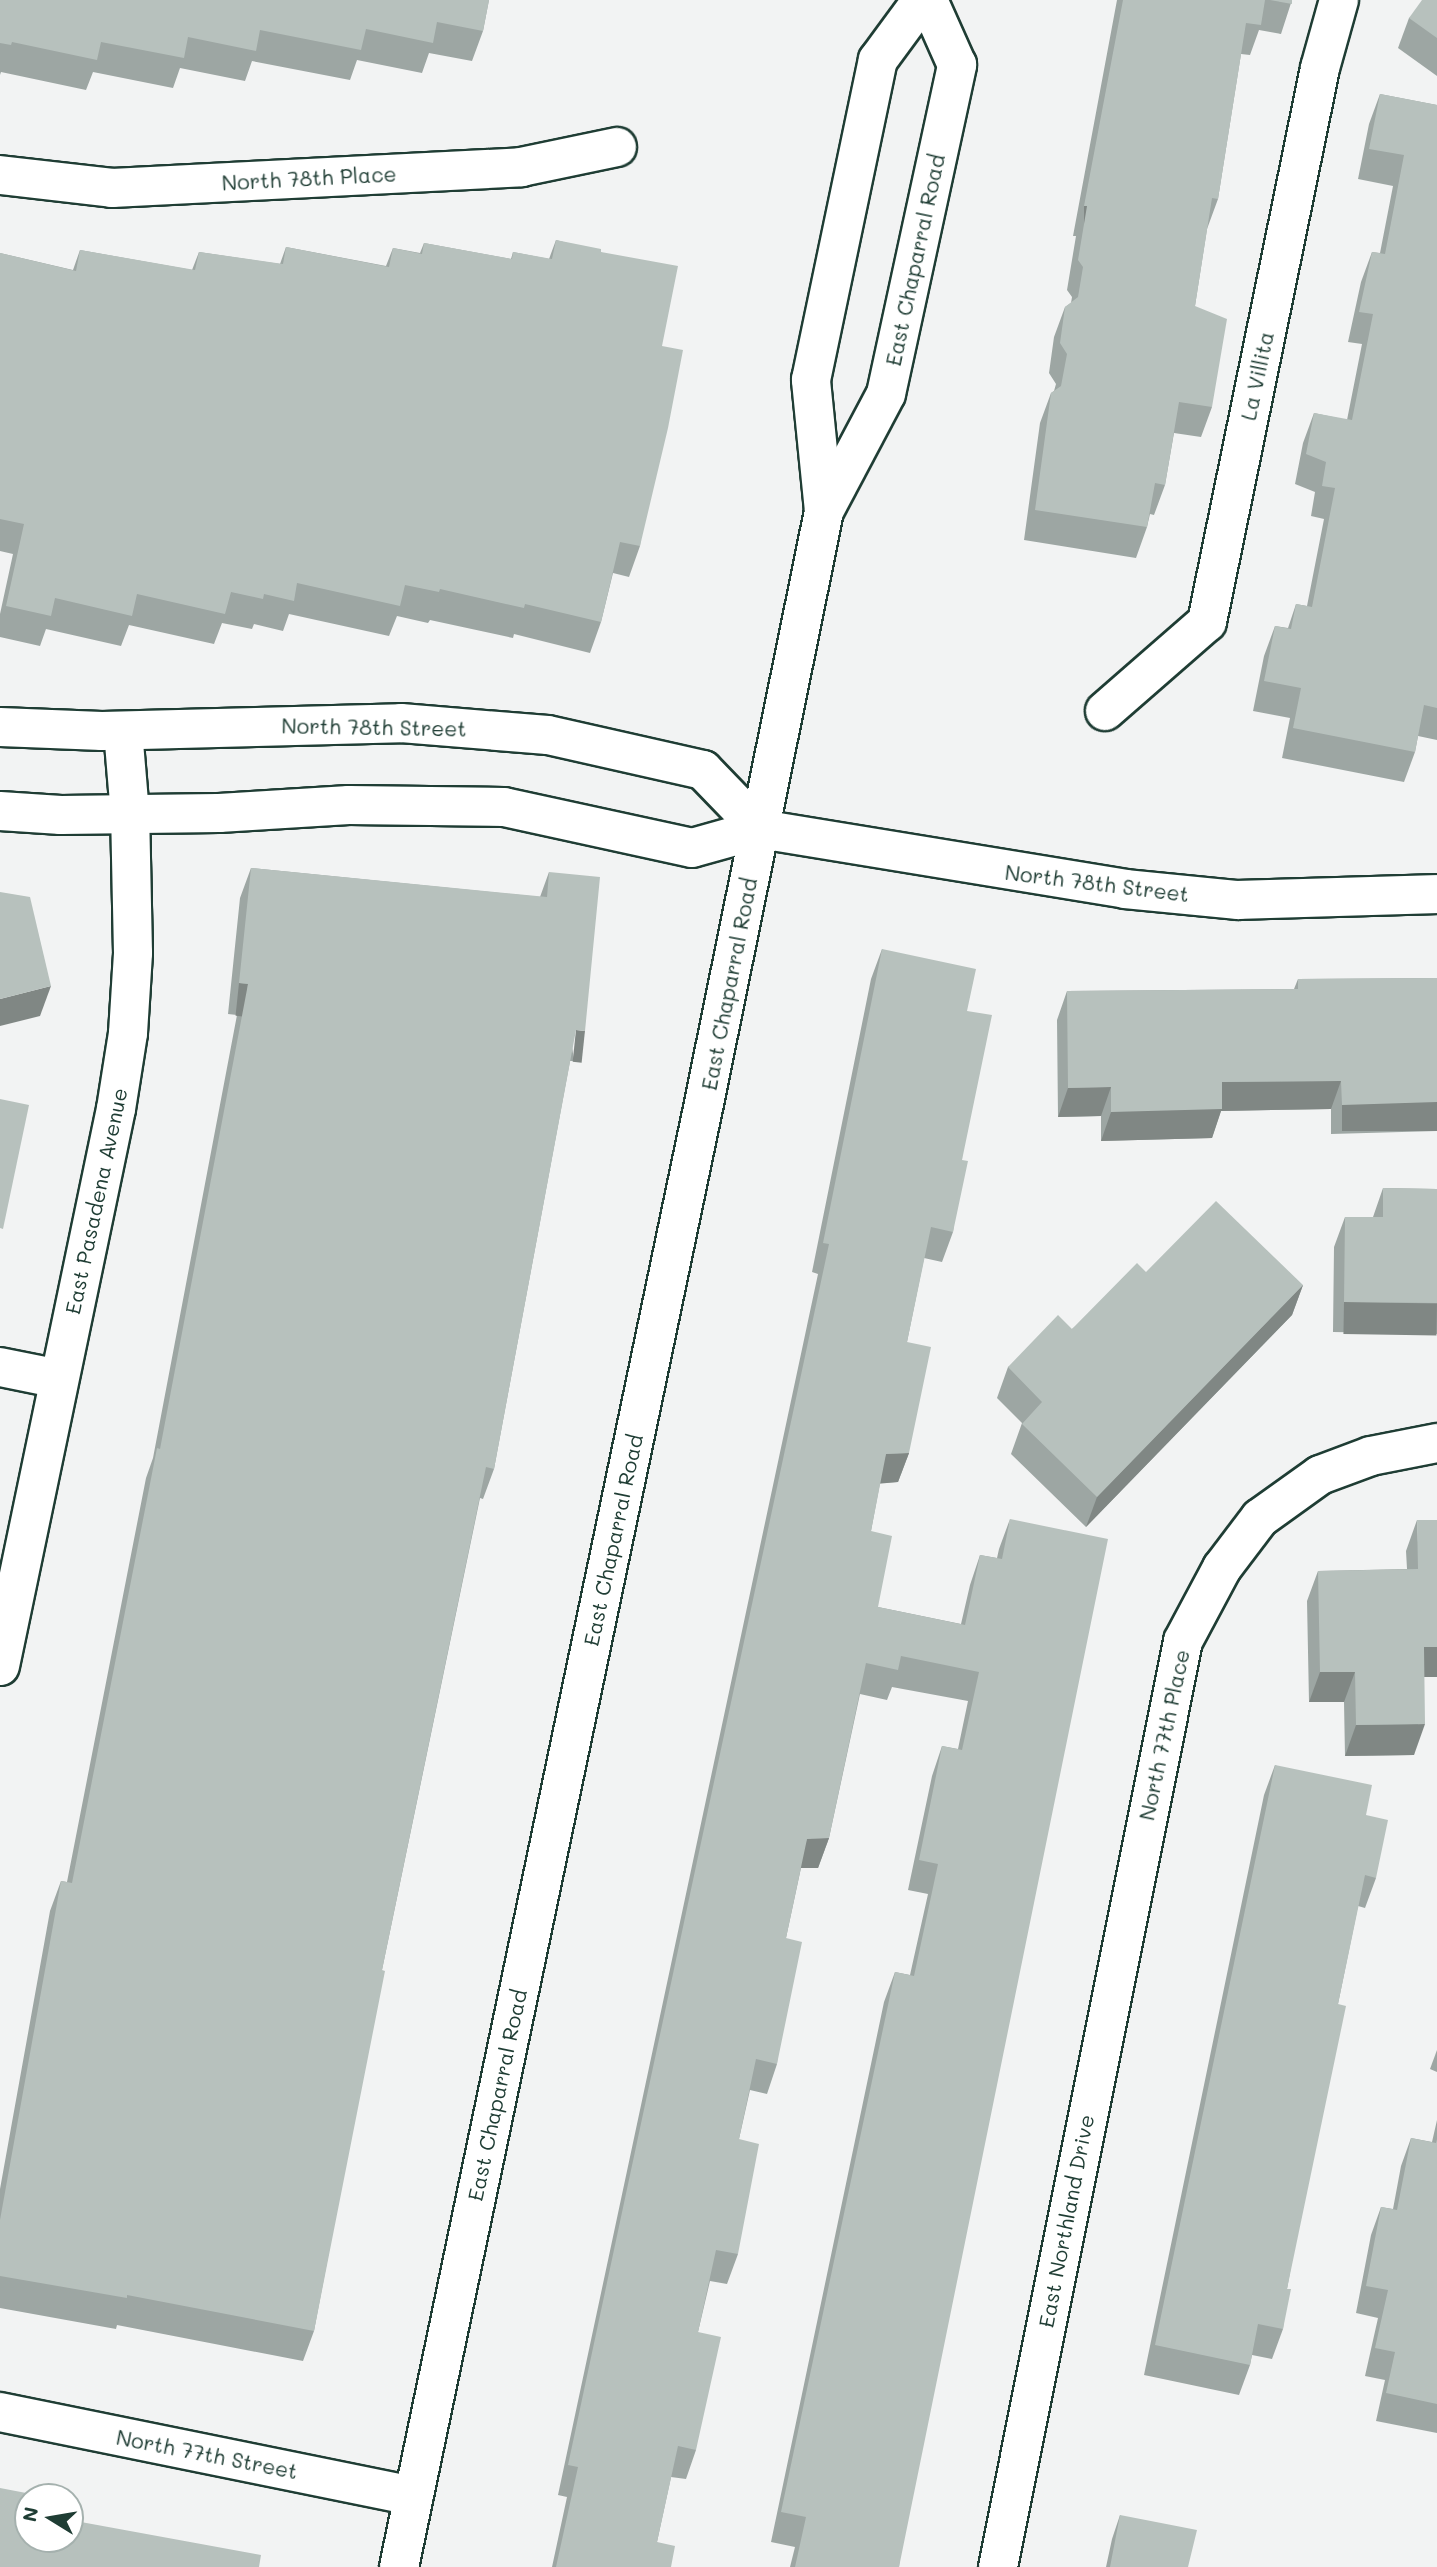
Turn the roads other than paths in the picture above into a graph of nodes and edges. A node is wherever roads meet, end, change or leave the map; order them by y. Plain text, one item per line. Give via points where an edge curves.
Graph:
1 (922, 0) edge
2 (928, 0) edge
3 (1339, 0) edge
4 (617, 147) dead end
5 (0, 175) edge
6 (824, 511) junction
7 (1105, 710) dead end
8 (0, 727) edge
9 (123, 731) junction
10 (0, 811) edge
11 (130, 814) junction
12 (760, 829) junction
13 (1437, 894) edge
14 (0, 1367) edge
15 (59, 1379) junction
16 (1437, 1443) edge
17 (0, 1666) edge
18 (1134, 1876) joint
19 (0, 2412) edge
20 (414, 2496) junction
21 (399, 2567) edge
22 (998, 2567) edge

1 - 6 street, East Chaparral Road via 878,60 811,380
2 - 6 street, East Chaparral Road via 957,65 886,394
3 - 7 street, La Villita via 1320,68 1207,621
4 - 5 street, North 78th Place via 521,167 111,188
6 - 12 street, East Chaparral Road
8 - 9 street, North 78th Street
9 - 11 street, East Pasadena Avenue
9 - 12 street, North 78th Street via 401,723 548,735 703,770
10 - 11 street, North 78th Street via 61,816
11 - 12 street, North 78th Street via 349,805 504,807 692,848
11 - 15 street, East Pasadena Avenue via 133,953 128,1033
12 - 13 street, North 78th Street via 1125,889 1238,900
12 - 20 street, East Chaparral Road
14 - 15 street
15 - 17 street, East Pasadena Avenue
16 - 18 street, North 77th Place via 1371,1456 1320,1475 1260,1518 1222,1568 1183,1642
18 - 22 street, East Northland Drive
19 - 20 street, North 77th Street
20 - 21 street, East Chaparral Road

